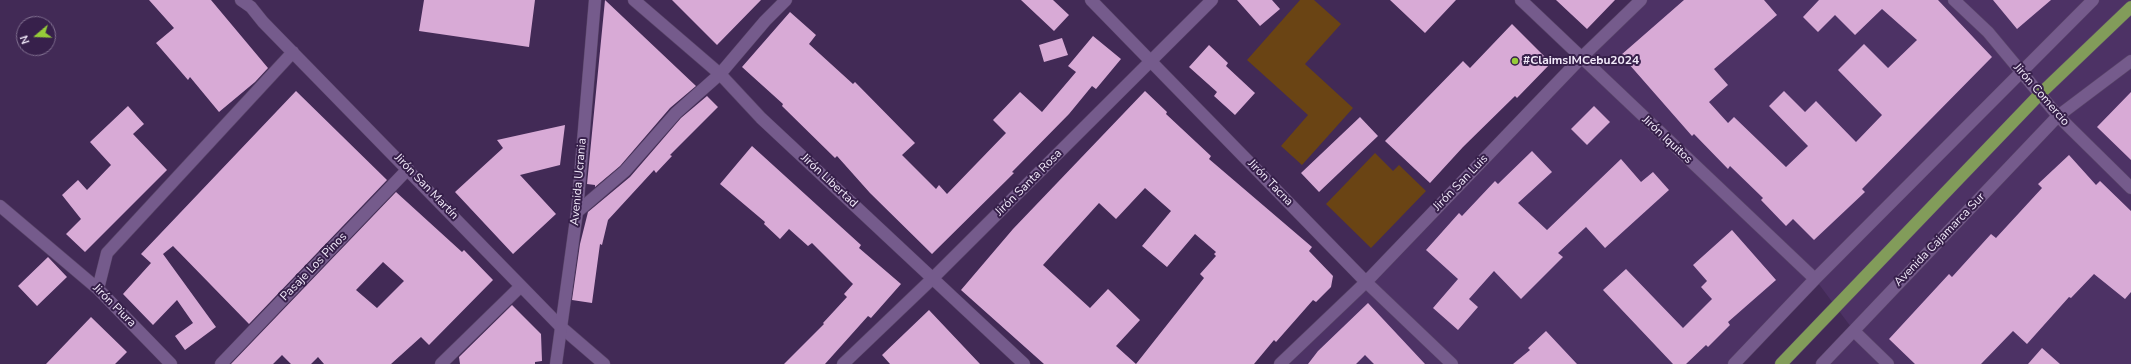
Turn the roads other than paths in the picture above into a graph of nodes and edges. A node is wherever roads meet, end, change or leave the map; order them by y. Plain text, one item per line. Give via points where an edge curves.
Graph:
1 (241, 0) edge
2 (595, 0) edge
3 (634, 0) edge
4 (786, 0) edge
5 (1091, 0) edge
6 (1212, 0) edge
7 (1521, 0) edge
8 (1641, 0) edge
9 (1954, 0) edge
10 (2093, 0) edge
11 (256, 3) edge
12 (2131, 7) edge
13 (293, 52) junction
14 (1581, 58) junction
15 (1151, 60) junction
16 (2131, 61) edge
17 (2020, 72) junction
18 (720, 74) junction
19 (2039, 95) junction
20 (2058, 116) junction
21 (408, 169) junction
22 (2131, 188) edge
23 (0, 206) edge
24 (577, 212) junction
25 (933, 278) junction
26 (1815, 279) junction
27 (1366, 282) junction
28 (521, 286) junction
29 (98, 289) junction
30 (560, 327) junction
31 (1854, 331) junction
32 (171, 364) edge
33 (221, 364) edge
34 (441, 364) edge
35 (556, 364) edge
36 (604, 364) edge
37 (843, 364) edge
38 (1024, 364) edge
39 (1280, 364) edge
40 (1452, 364) edge
41 (1734, 364) edge
42 (1780, 364) edge
43 (1822, 364) edge
44 (1888, 364) edge

1 - 11 street, Jirón San Martín
2 - 24 street, Avenida Ucrania
3 - 18 street, Jirón Libertad
4 - 18 street via 764,21
5 - 15 street, Jirón Tacna
6 - 15 street, Jirón Santa Rosa
7 - 14 street, Jirón Iquitos
8 - 14 street, Jirón San Luis
9 - 17 street, Jirón Comercio via 1988,32
10 - 17 street
11 - 13 street, Jirón San Martín
12 - 19 highway
13 - 21 street, Jirón San Martín
13 - 29 street via 107,253
14 - 26 street, Jirón Iquitos
14 - 27 street, Jirón San Luis
15 - 25 street, Jirón Santa Rosa
15 - 27 street, Jirón Tacna
16 - 20 street, Avenida Cajamarca Sur
17 - 19 street, Jirón Comercio
17 - 26 street
18 - 24 street via 676,113 625,171
18 - 25 street, Jirón Libertad via 761,118
19 - 20 street, Jirón Comercio
19 - 42 highway
20 - 22 street, Jirón Comercio
20 - 31 street, Avenida Cajamarca Sur
21 - 28 street, Jirón San Martín
21 - 33 street, Pasaje Los Pinos
23 - 29 street, Jirón Piura
24 - 30 street, Avenida Ucrania
25 - 37 street, Jirón Santa Rosa
25 - 38 street, Jirón Libertad
26 - 41 street
27 - 39 street, Jirón San Luis
27 - 40 street, Jirón Tacna
28 - 30 street, Jirón San Martín
28 - 34 street
29 - 32 street, Jirón Piura
30 - 35 street, Avenida Ucrania
30 - 36 street, Jirón San Martín
31 - 43 street, Avenida Cajamarca Sur
31 - 44 street

